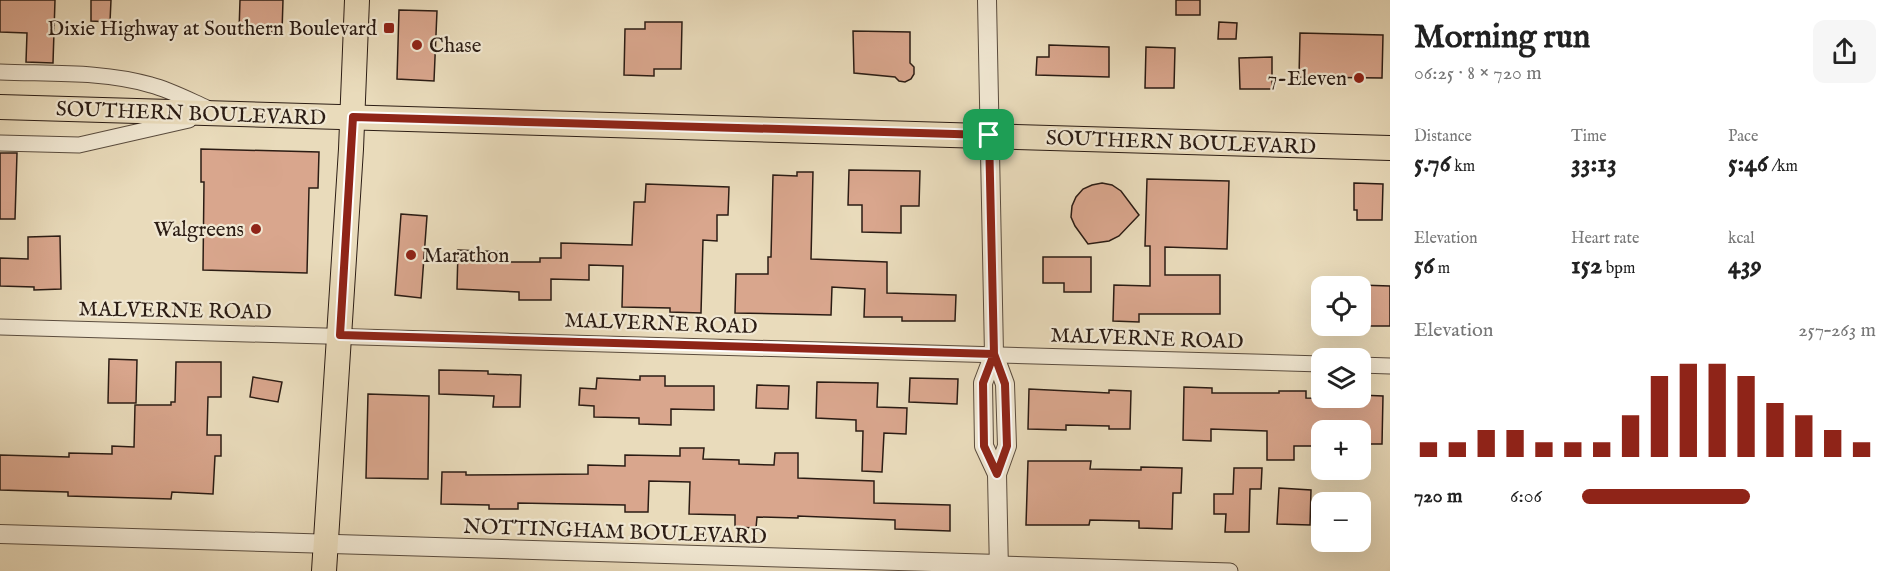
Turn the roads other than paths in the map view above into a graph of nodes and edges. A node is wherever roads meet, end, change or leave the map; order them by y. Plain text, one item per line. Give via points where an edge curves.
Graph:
1 (357, 0) edge
2 (987, 0) edge
3 (0, 72) edge
4 (0, 107) edge
5 (221, 114) junction
6 (353, 117) junction
7 (989, 135) junction
8 (0, 143) edge
9 (1390, 148) edge
10 (0, 327) edge
11 (340, 335) junction
12 (994, 354) junction
13 (1311, 364) edge
14 (1371, 365) edge
15 (1390, 366) edge
16 (0, 534) edge
17 (325, 545) junction
18 (999, 567) edge
19 (324, 571) edge
20 (1230, 571) edge

1 - 6 main road
2 - 7 street
3 - 5 street via 116,78 152,85
4 - 5 main road, SOUTHERN BOULEVARD
5 - 6 main road, SOUTHERN BOULEVARD
5 - 8 street via 79,145
6 - 7 main road, SOUTHERN BOULEVARD
6 - 11 main road
7 - 9 main road, SOUTHERN BOULEVARD
7 - 12 street
10 - 11 street, MALVERNE ROAD
11 - 12 street, MALVERNE ROAD
11 - 17 main road
12 - 13 street, MALVERNE ROAD
12 - 18 street via 983,383 984,446 997,474
14 - 15 street
16 - 17 street, NOTTINGHAM BOULEVARD
17 - 18 street, NOTTINGHAM BOULEVARD
17 - 19 main road
18 - 20 street, NOTTINGHAM BOULEVARD

